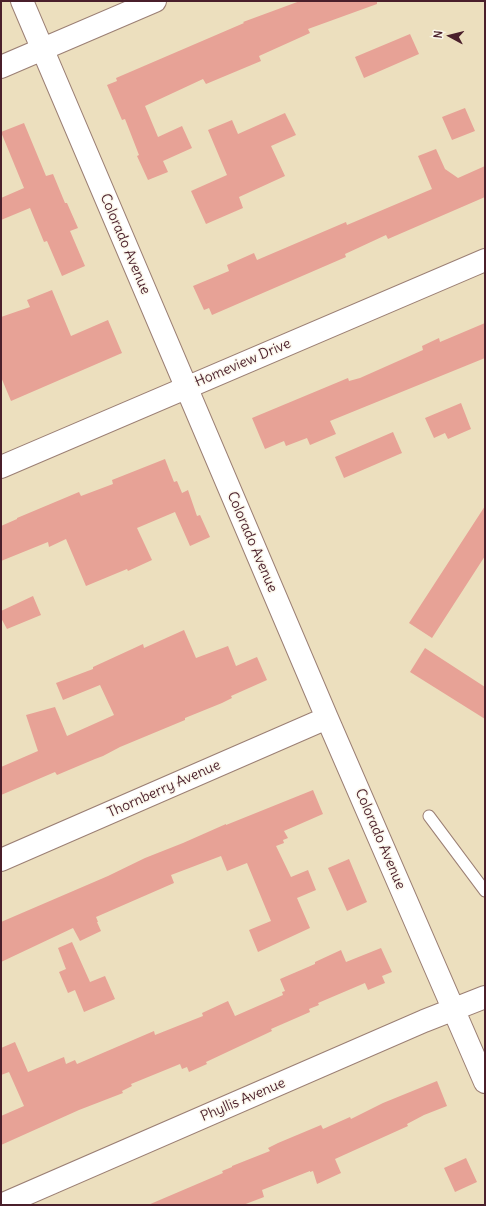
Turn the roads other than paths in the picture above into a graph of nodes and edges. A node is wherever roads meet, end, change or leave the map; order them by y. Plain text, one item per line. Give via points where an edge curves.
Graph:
1 (22, 1) edge
2 (155, 1) edge
3 (42, 49) junction
4 (1, 67) edge
5 (485, 260) edge
6 (186, 387) junction
7 (1, 467) edge
8 (327, 718) junction
9 (429, 816) dead end
10 (1, 860) edge
11 (485, 891) edge
12 (485, 997) edge
13 (454, 1010) junction
14 (485, 1082) edge
15 (1, 1205) edge

1 - 3 street, Colorado Avenue
2 - 3 street
3 - 4 street
3 - 6 street, Colorado Avenue
5 - 6 street, Homeview Drive
6 - 7 street, Homeview Drive
6 - 8 street, Colorado Avenue
8 - 10 street, Thornberry Avenue
8 - 13 street, Colorado Avenue
9 - 11 lane
12 - 13 street, Phyllis Avenue
13 - 14 street, Colorado Avenue
13 - 15 street, Phyllis Avenue

